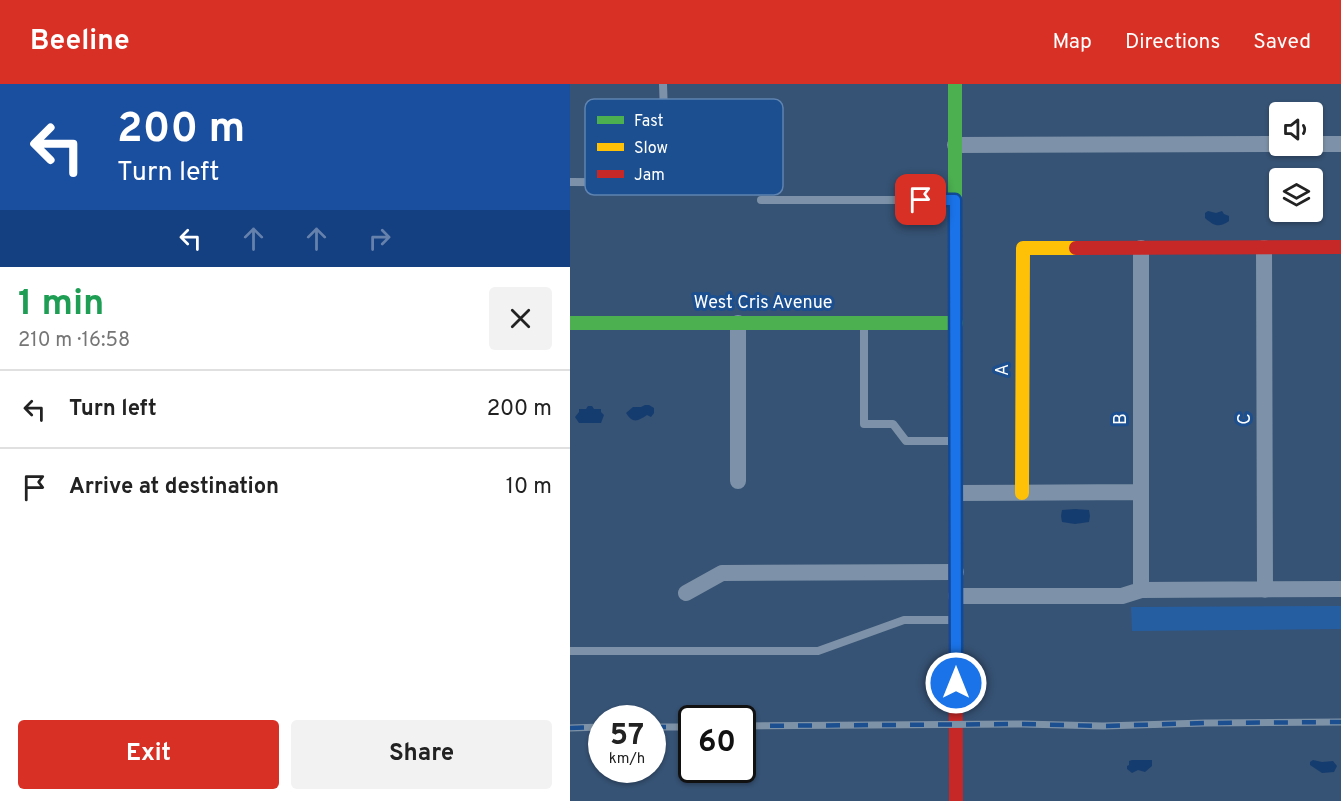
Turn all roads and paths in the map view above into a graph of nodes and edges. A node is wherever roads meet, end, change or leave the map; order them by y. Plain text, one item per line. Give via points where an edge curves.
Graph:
1 (663, 84) edge
2 (955, 84) edge
3 (664, 99) edge
4 (1269, 144) edge
5 (1323, 144) edge
6 (1341, 144) edge
7 (955, 145) junction
8 (570, 182) edge
9 (585, 182) edge
10 (761, 200) dead end
11 (955, 200) junction
12 (1141, 248) junction
13 (1264, 248) junction
14 (1341, 248) edge
15 (570, 323) edge
16 (738, 323) junction
17 (864, 323) junction
18 (956, 323) junction
19 (956, 441) junction
20 (738, 481) dead end
21 (1140, 492) junction
22 (956, 493) junction
23 (1022, 493) junction
24 (956, 572) junction
25 (1341, 589) edge
26 (1141, 590) junction
27 (1264, 590) junction
28 (686, 593) dead end
29 (956, 596) junction
30 (956, 620) junction
31 (570, 651) edge
32 (956, 801) edge

1 - 3 lane
2 - 7 street
4 - 7 street
5 - 6 street
7 - 11 street
8 - 9 lane
10 - 11 lane
11 - 18 street
12 - 13 street
12 - 21 street, B
12 - 23 street, A via 1023,248
13 - 14 street
13 - 27 street, C
15 - 16 street, West Cris Avenue
16 - 17 street, West Cris Avenue
16 - 20 street
17 - 18 street, West Cris Avenue
17 - 19 lane via 864,424 893,424 906,441
18 - 19 street
19 - 22 street
21 - 23 street
21 - 26 street, B
22 - 23 street
22 - 24 street
24 - 28 street via 722,573
24 - 29 street
25 - 27 street
26 - 27 street
26 - 29 street via 1122,596
29 - 30 street
30 - 31 lane via 904,620 818,651
30 - 32 street

